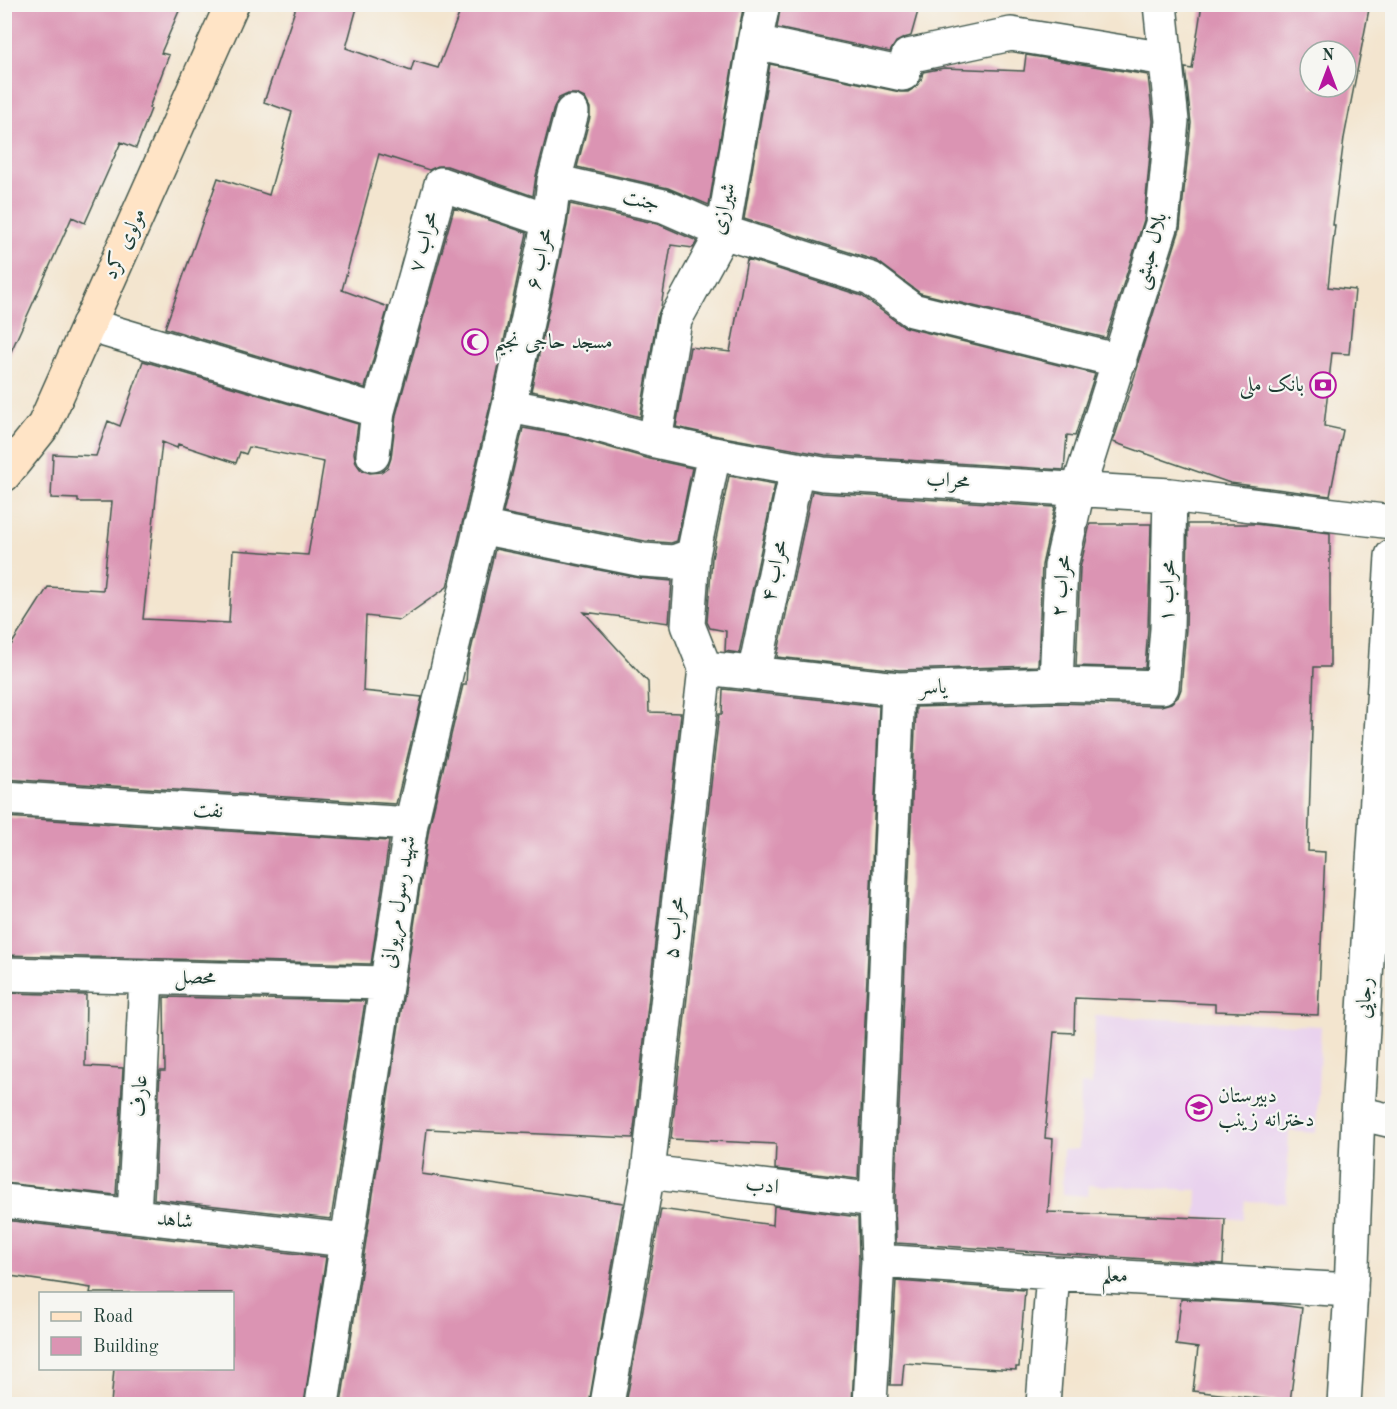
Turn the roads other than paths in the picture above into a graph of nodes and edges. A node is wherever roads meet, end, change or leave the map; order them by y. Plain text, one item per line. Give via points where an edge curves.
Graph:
1 (232, 4) edge
2 (763, 4) edge
3 (1160, 4) edge
4 (755, 42) junction
5 (1166, 59) junction
6 (572, 112) dead end
7 (554, 182) junction
8 (549, 221) junction
9 (723, 232) junction
10 (88, 325) junction
11 (1119, 361) junction
12 (509, 406) junction
13 (378, 411) junction
14 (655, 441) junction
15 (714, 454) junction
16 (373, 455) dead end
17 (797, 469) junction
18 (4, 476) edge
19 (1078, 490) junction
20 (1170, 495) junction
21 (1392, 522) edge
22 (480, 527) junction
23 (693, 555) junction
24 (1392, 556) edge
25 (705, 668) junction
26 (754, 674) junction
27 (1056, 684) junction
28 (1162, 687) joint
29 (898, 689) junction
30 (4, 798) edge
31 (411, 824) junction
32 (4, 974) edge
33 (146, 977) junction
34 (386, 983) junction
35 (1358, 1113) junction
36 (1392, 1121) edge
37 (648, 1172) junction
38 (876, 1200) junction
39 (4, 1201) edge
40 (134, 1216) junction
41 (346, 1240) junction
42 (878, 1261) junction
43 (1053, 1273) junction
44 (1351, 1290) junction
45 (322, 1404) edge
46 (607, 1404) edge
47 (870, 1404) edge
48 (1043, 1404) edge
49 (1344, 1404) edge

1 - 10 main road, مولوی کرد
2 - 4 street, شیرازی
3 - 5 street, بلال حبشی
4 - 5 street via 903,74 908,56 1011,34
4 - 9 street, شیرازی
5 - 11 street, بلال حبشی via 1172,122 1162,224
6 - 7 street, محراب ۶
7 - 8 street, محراب ۶
7 - 9 street, جنت via 663,206
8 - 12 street, محراب ۶
8 - 13 street, محراب ۷ via 441,184
9 - 11 street, جنت via 871,279 912,310
9 - 14 street, شیرازی via 675,320
10 - 13 street
10 - 18 main road, مولوی کرد via 44,424
11 - 19 street, بلال حبشی
12 - 14 street, محراب via 573,418
12 - 22 street, شهید رسول مریوانی
13 - 16 street, محراب ۷
14 - 15 street, محراب
15 - 17 street, محراب
15 - 23 street, محراب ۵
17 - 19 street, محراب via 823,474
17 - 26 street, محراب ۴
19 - 20 street, محراب
19 - 27 street, محراب ۲ via 1061,566
20 - 21 street, محراب
20 - 28 street, محراب ۱
22 - 23 street via 643,560 674,562
22 - 31 street, شهید رسول مریوانی
23 - 25 street, محراب ۵ via 688,625
24 - 35 street, رجایی
25 - 26 street, یاسر
25 - 37 street, محراب ۵
26 - 29 street, یاسر
27 - 28 street, یاسر
27 - 29 street, یاسر
29 - 38 street
30 - 31 street, نفت
31 - 34 street, شهید رسول مریوانی
32 - 33 street, محصل
33 - 34 street, محصل
33 - 40 street, عارف
34 - 41 street, شهید رسول مریوانی
35 - 36 street
35 - 44 street, رجایی
37 - 38 street, ادب
37 - 46 street, محراب ۵
38 - 42 street
39 - 40 street, شاهد
40 - 41 street, شاهد
41 - 45 street, شهید رسول مریوانی
42 - 43 street, معلم
42 - 47 street
43 - 44 street, معلم
43 - 48 street
44 - 49 street, رجایی

